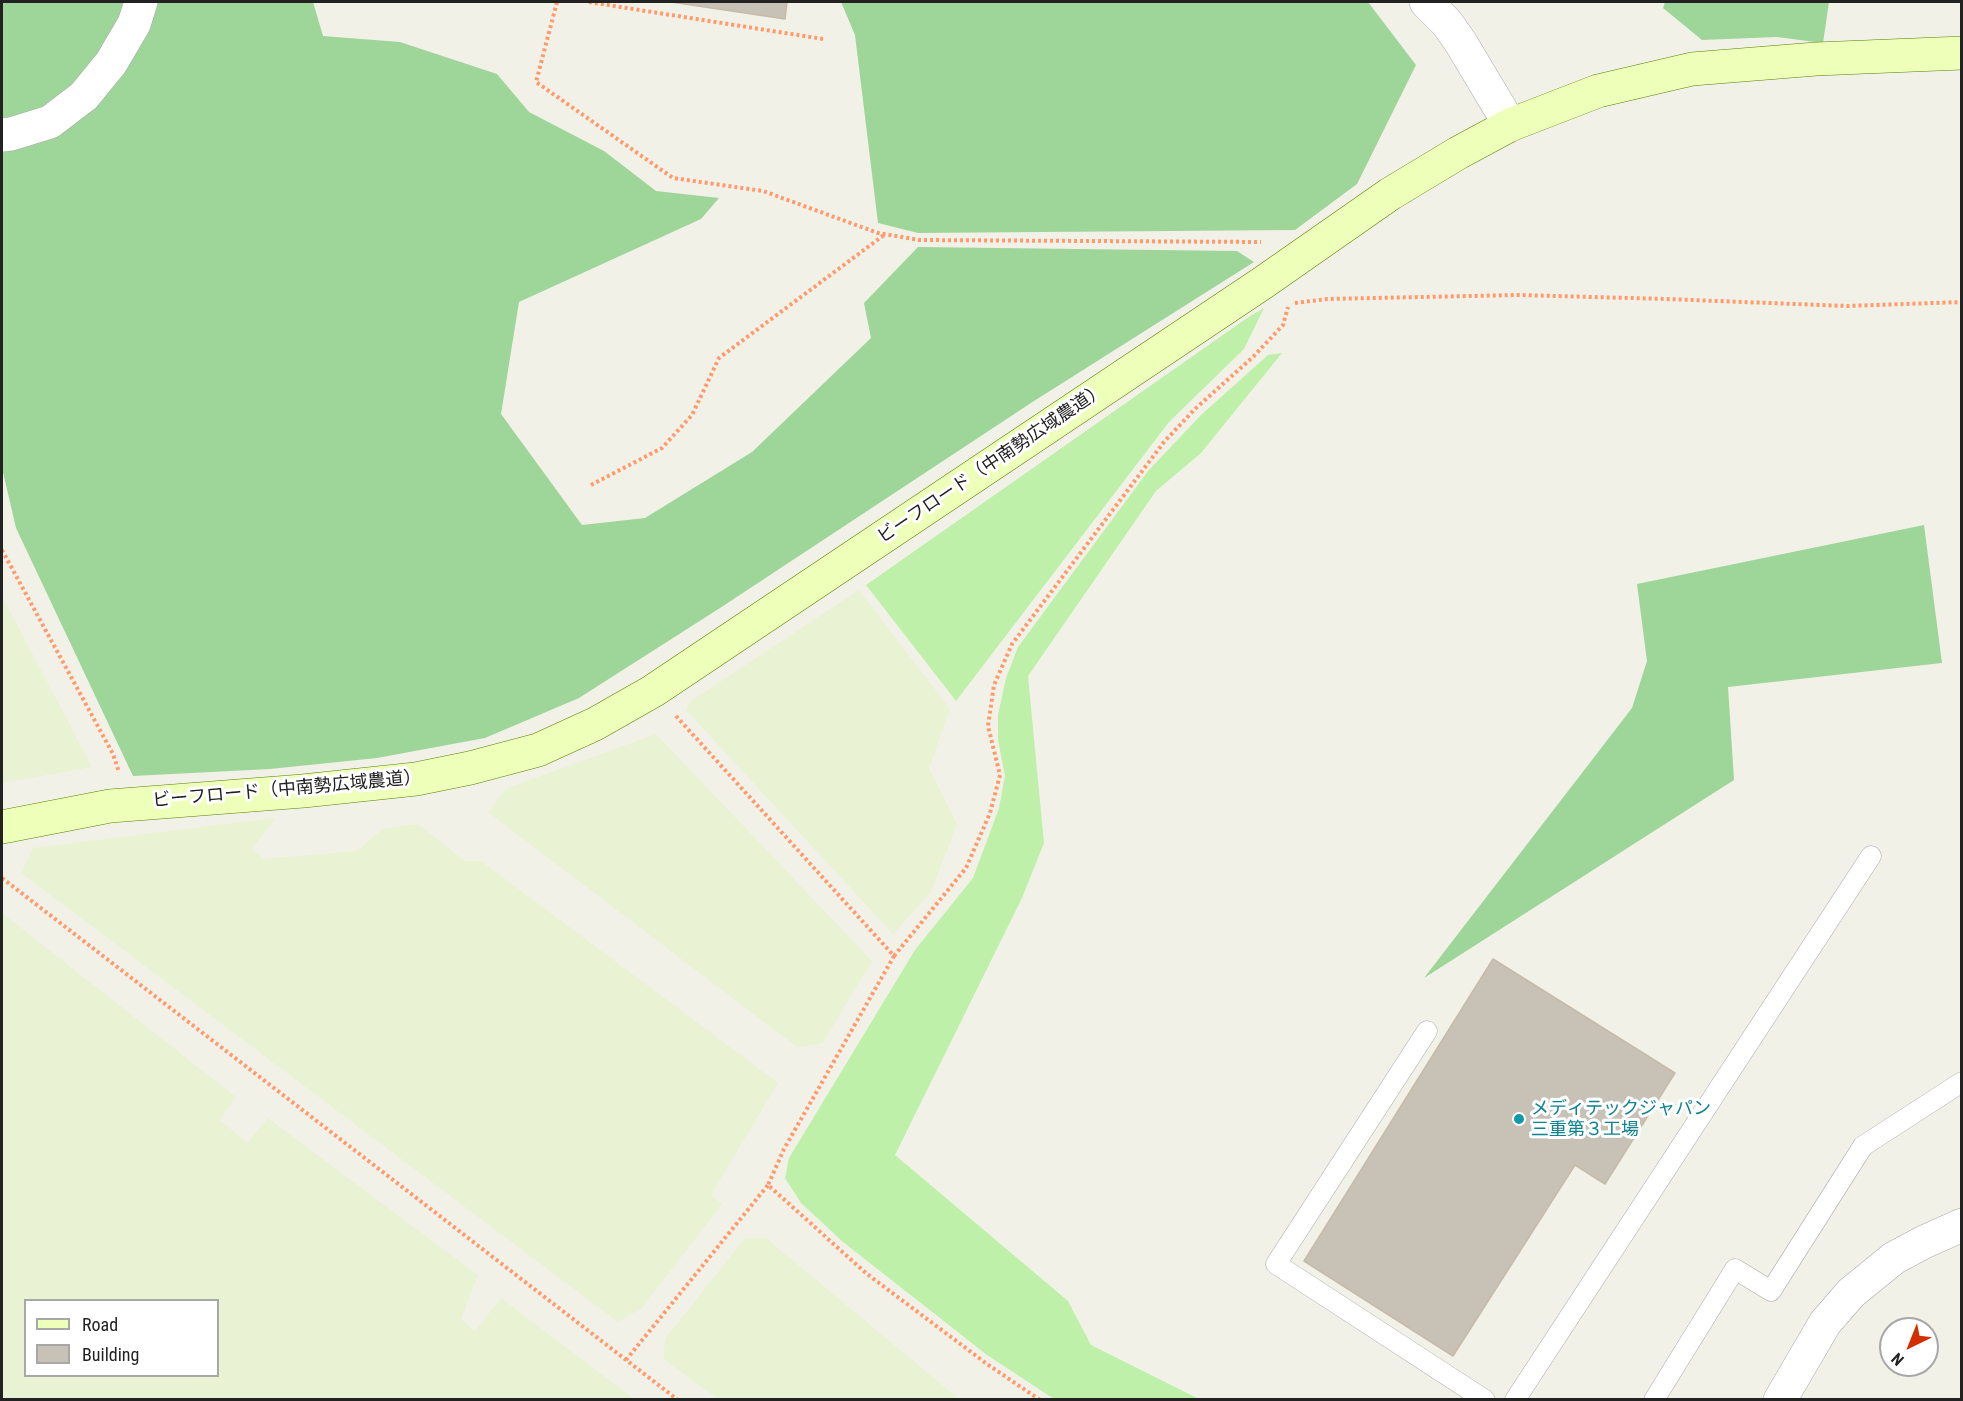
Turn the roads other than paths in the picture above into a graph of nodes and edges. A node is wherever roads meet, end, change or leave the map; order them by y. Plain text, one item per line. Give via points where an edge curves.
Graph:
1 (141, 2) edge
2 (1426, 2) edge
3 (1962, 52) edge
4 (1510, 125) junction
5 (2, 135) edge
6 (2, 827) edge
7 (1870, 856) dead end
8 (1427, 1031) dead end
9 (1962, 1082) edge
10 (1962, 1225) edge
11 (1485, 1400) edge
12 (1515, 1400) edge
13 (1654, 1400) edge
14 (1780, 1400) edge

1 - 5 street via 134,24 111,63 84,96 50,122
2 - 4 street via 1461,43
3 - 4 street, ビーフロード（中南勢広域農道） via 1816,58 1692,69 1598,91
4 - 6 street, ビーフロード（中南勢広域農道） via 1420,176 653,691 595,724 538,750 470,768 383,784 126,805
7 - 12 lane
8 - 11 lane via 1276,1264
9 - 13 lane via 1863,1146 1771,1291 1735,1269
10 - 14 street via 1894,1258 1851,1293 1825,1323

